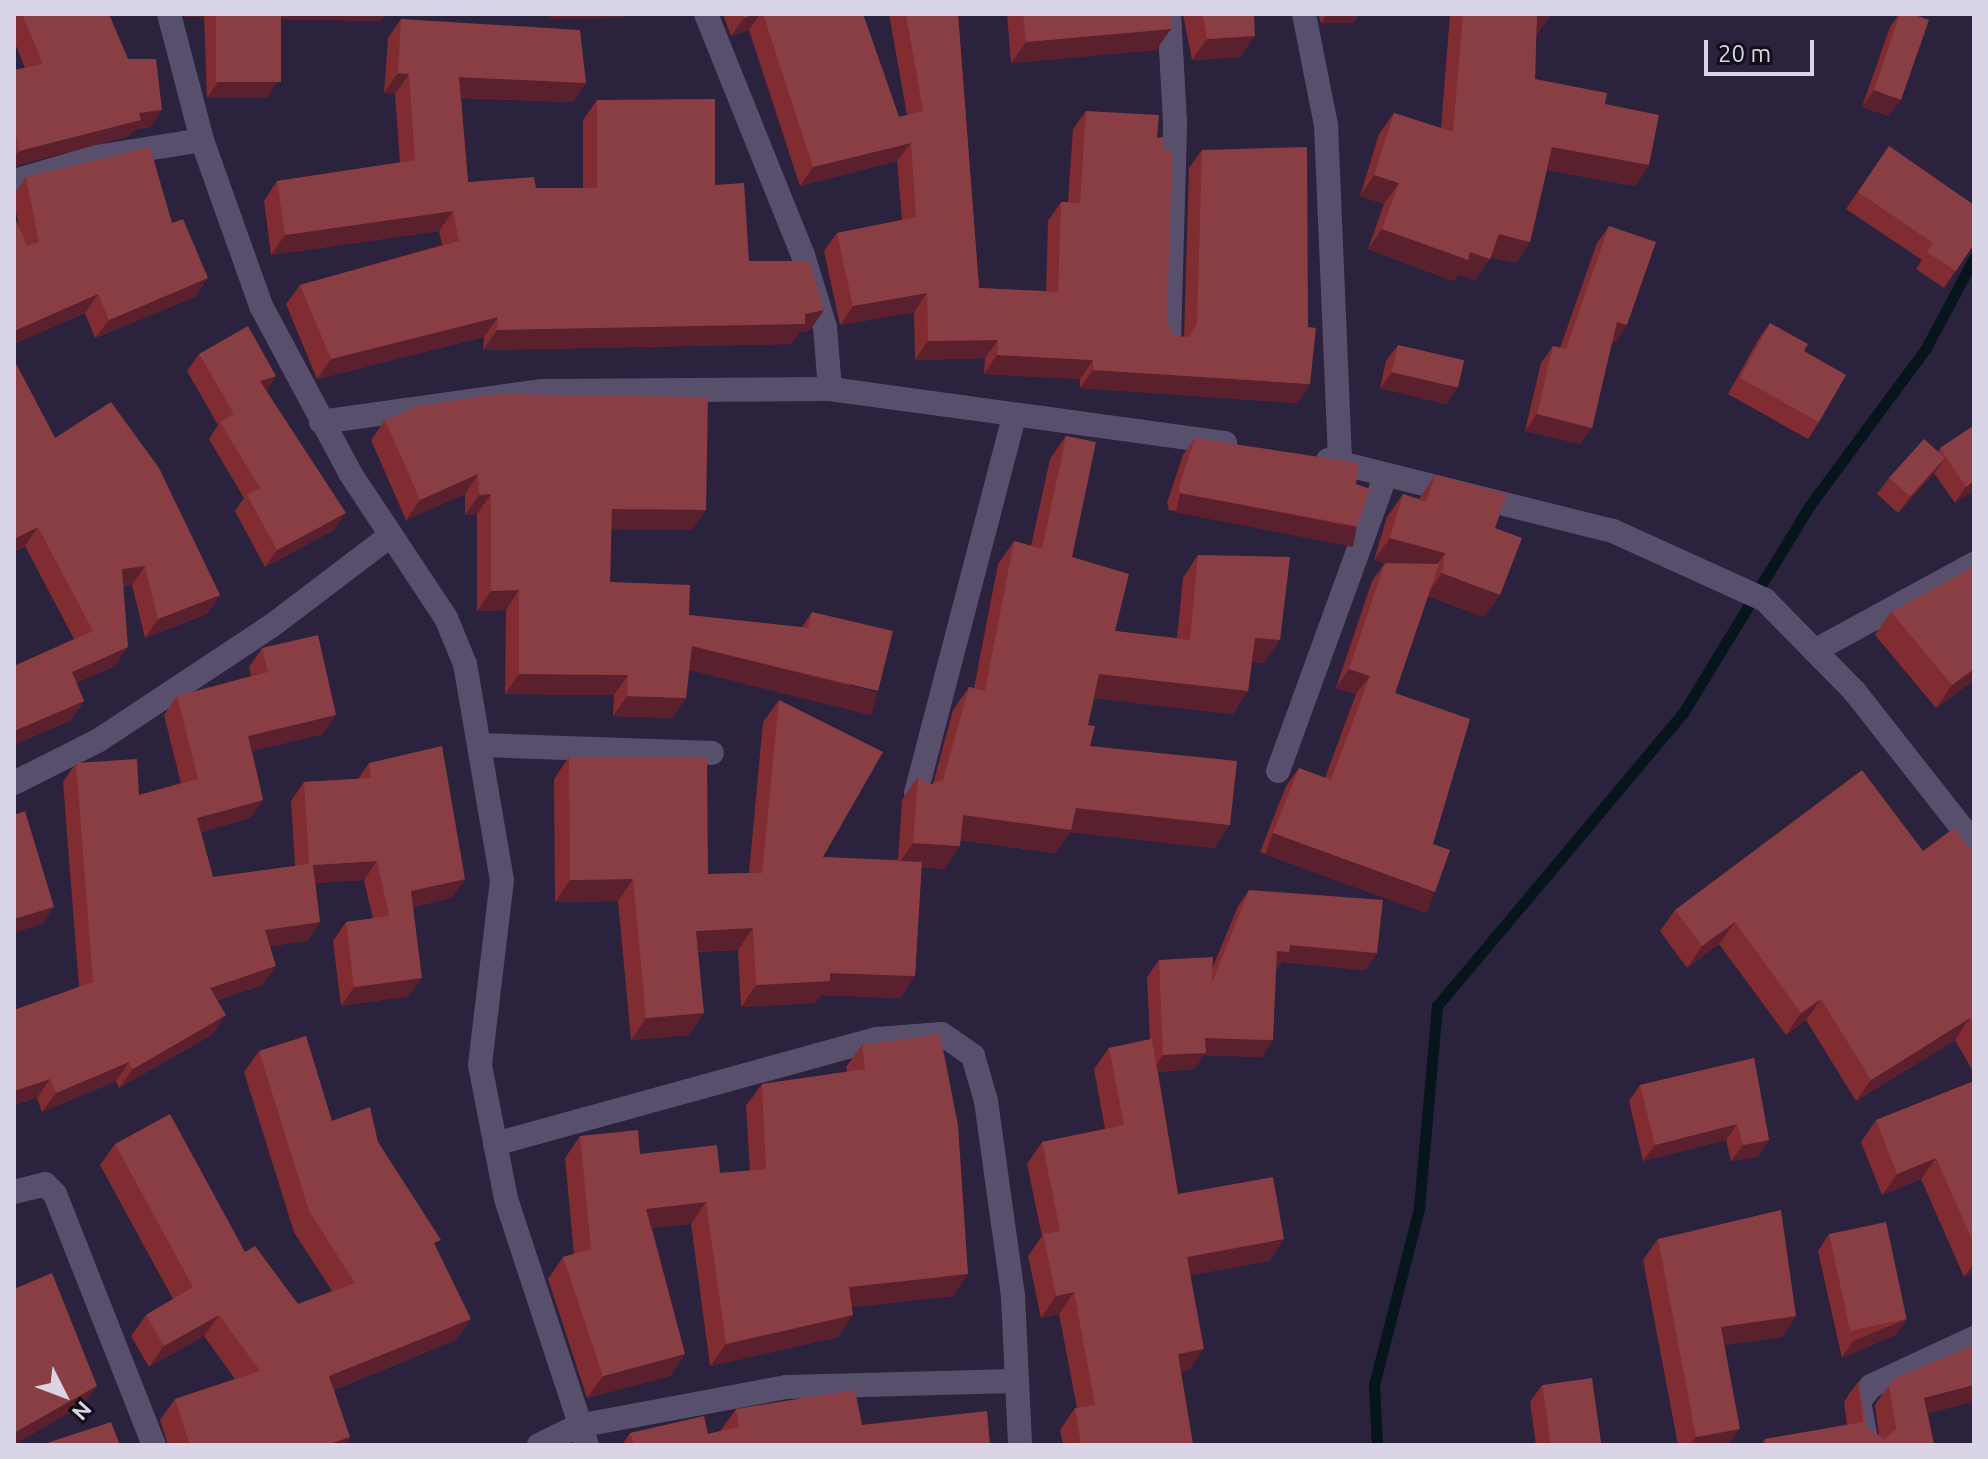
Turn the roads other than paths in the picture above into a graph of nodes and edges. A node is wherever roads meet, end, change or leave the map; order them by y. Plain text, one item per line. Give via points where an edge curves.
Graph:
1 (169, 14) edge
2 (706, 14) edge
3 (1169, 14) edge
4 (1304, 14) edge
5 (202, 140) junction
6 (14, 181) edge
7 (1169, 342) edge
8 (830, 389) junction
9 (1014, 416) junction
10 (321, 422) junction
11 (1251, 448) edge
12 (1296, 455) edge
13 (1340, 462) junction
14 (1386, 475) junction
15 (391, 535) junction
16 (1974, 564) edge
17 (1816, 650) junction
18 (482, 745) junction
19 (712, 753) dead end
20 (1278, 771) dead end
21 (14, 783) edge
22 (916, 793) edge
23 (1974, 843) edge
24 (495, 1144) junction
25 (14, 1192) edge
26 (1974, 1338) edge
27 (1015, 1381) junction
28 (582, 1436) edge
29 (154, 1445) edge
30 (539, 1445) edge
31 (1020, 1445) edge
32 (1867, 1445) edge

1 - 5 street
2 - 8 street via 803,255 825,327
3 - 7 street via 1175,121
4 - 13 street via 1326,125
5 - 6 street via 96,157
5 - 10 street via 261,306
8 - 9 street
8 - 10 street via 541,391
9 - 11 street
9 - 22 street
10 - 15 street
12 - 13 street
13 - 14 street
14 - 17 street via 1613,531 1765,600
14 - 20 street
15 - 18 street via 446,618
15 - 21 street via 125,722
16 - 17 street
17 - 23 street
18 - 19 street
18 - 24 street via 502,880 480,1065
24 - 27 street via 877,1039 942,1034 973,1056 986,1101 1013,1296
24 - 28 street
25 - 29 street via 45,1184 55,1194
26 - 32 street via 1871,1386 1859,1401
27 - 28 street via 840,1381
27 - 31 street
28 - 30 street

